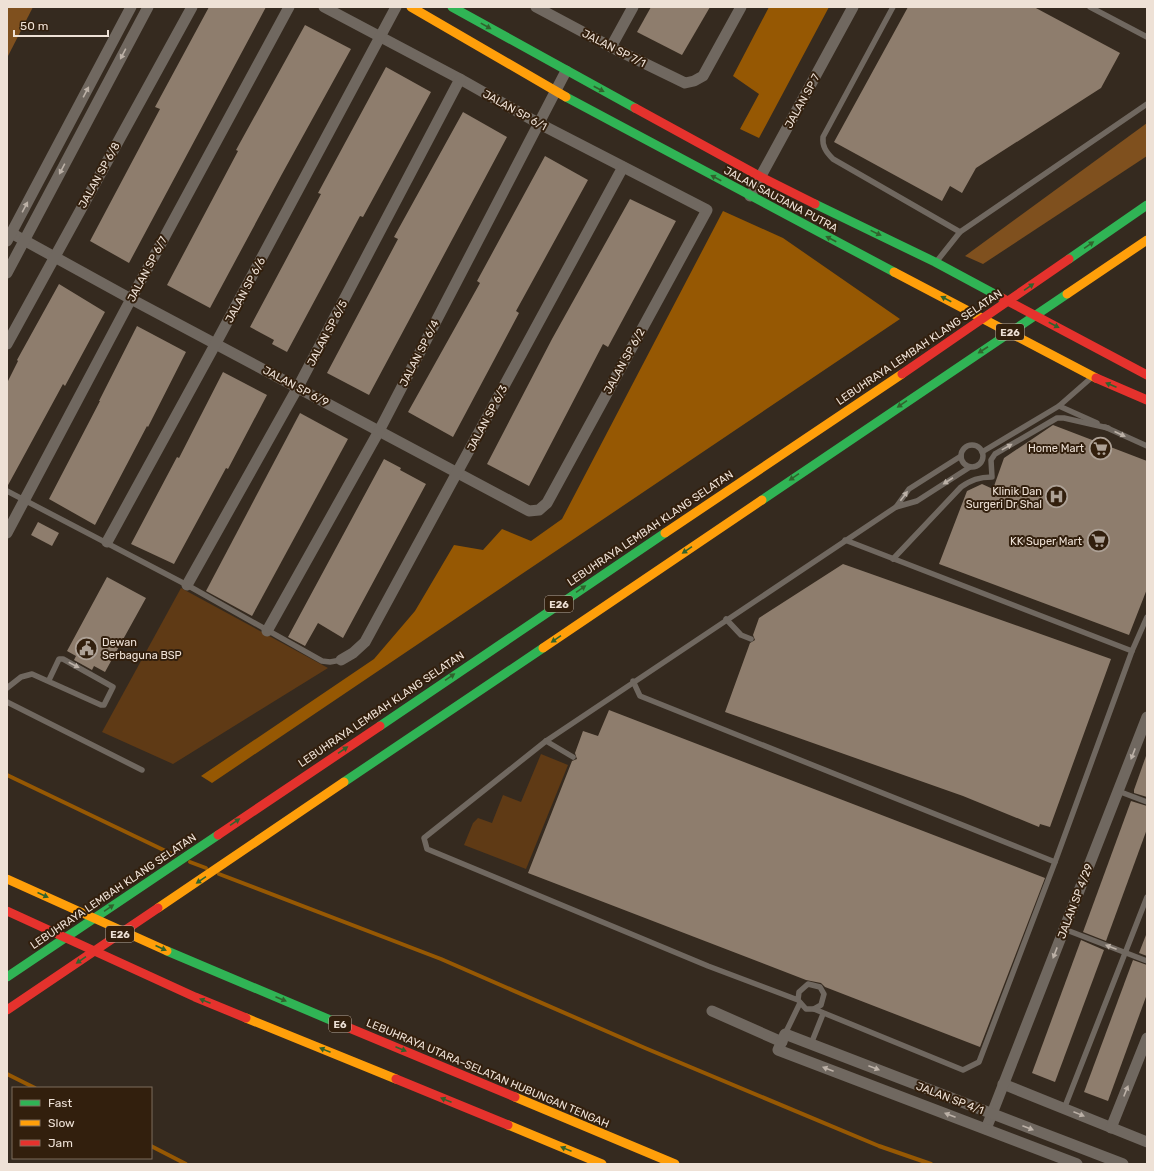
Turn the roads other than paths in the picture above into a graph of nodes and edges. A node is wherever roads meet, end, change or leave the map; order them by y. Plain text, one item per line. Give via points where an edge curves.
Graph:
1 (131, 7) edge
2 (148, 7) edge
3 (192, 7) edge
4 (289, 7) edge
5 (324, 7) edge
6 (396, 7) edge
7 (411, 7) edge
8 (452, 7) edge
9 (536, 7) edge
10 (633, 7) edge
11 (742, 7) edge
12 (853, 7) edge
13 (893, 7) edge
14 (1090, 7) edge
15 (380, 36) junction
16 (1147, 36) edge
17 (611, 47) junction
18 (566, 71) junction
19 (460, 79) junction
20 (554, 91) junction
21 (1147, 104) edge
22 (538, 123) junction
23 (623, 167) junction
24 (760, 177) junction
25 (750, 196) junction
26 (1147, 205) edge
27 (707, 210) joint
28 (960, 232) junction
29 (9, 237) edge
30 (24, 240) junction
31 (1147, 240) edge
32 (55, 256) junction
33 (935, 262) junction
34 (7, 273) edge
35 (131, 299) junction
36 (216, 343) junction
37 (7, 344) edge
38 (1147, 375) edge
39 (1093, 377) junction
40 (298, 387) junction
41 (1147, 400) edge
42 (1059, 406) junction
43 (1108, 428) junction
44 (379, 431) junction
45 (1147, 446) edge
46 (982, 452) junction
47 (961, 456) junction
48 (970, 467) junction
49 (458, 474) junction
50 (7, 491) edge
51 (24, 500) junction
52 (896, 507) junction
53 (539, 510) joint
54 (7, 533) edge
55 (845, 540) junction
56 (107, 542) junction
57 (893, 559) junction
58 (187, 585) junction
59 (1147, 617) edge
60 (726, 618) junction
61 (267, 631) junction
62 (751, 639) dead end
63 (1132, 651) junction
64 (341, 660) joint
65 (49, 680) junction
66 (633, 681) junction
67 (7, 688) edge
68 (7, 702) edge
69 (1147, 717) edge
70 (546, 741) junction
71 (574, 757) dead end
72 (142, 770) dead end
73 (1118, 791) junction
74 (1147, 802) edge
75 (1055, 862) junction
76 (7, 879) edge
77 (1147, 897) edge
78 (7, 911) edge
79 (1064, 929) junction
80 (1125, 952) junction
81 (1147, 961) edge
82 (7, 977) edge
83 (799, 1001) junction
84 (814, 1009) junction
85 (7, 1010) edge
86 (712, 1011) dead end
87 (824, 1014) junction
88 (783, 1038) junction
89 (1147, 1038) edge
90 (812, 1044) junction
91 (1003, 1084) junction
92 (1064, 1108) junction
93 (992, 1114) junction
94 (1112, 1128) junction
95 (986, 1129) junction
96 (1147, 1142) edge
97 (602, 1164) edge
98 (675, 1164) edge
99 (1077, 1164) edge
100 (1123, 1164) edge

29 -> 1 street
2 -> 30 street
3 - 32 street, JALAN SP 6/8
4 - 35 street, JALAN SP 6/7
5 - 15 street, JALAN SP 6/1
6 - 15 street, JALAN SP 6/6
7 - 20 main road, JALAN SAUJANA PUTRA
8 -> 18 main road, JALAN SAUJANA PUTRA
9 - 17 street, JALAN SP 7/1
10 - 17 street
11 - 17 street, JALAN SP 7/1 via 703,76 694,81 685,82
12 - 24 street, JALAN SP 7
13 - 28 lane via 822,143 833,159
14 - 16 lane
15 - 19 street, JALAN SP 6/1
15 - 36 street, JALAN SP 6/6
18 - 20 street, JALAN SP 6/4
18 -> 24 main road, JALAN SAUJANA PUTRA
19 - 22 street, JALAN SP 6/1
19 - 40 street, JALAN SP 6/5
20 - 22 street, JALAN SP 6/4
25 -> 20 main road, JALAN SAUJANA PUTRA
21 - 28 lane
22 - 23 street, JALAN SP 6/1
22 - 44 street, JALAN SP 6/4
23 - 27 street, JALAN SP 6/1
23 - 49 street, JALAN SP 6/3
24 - 25 street, JALAN SP 7
24 -> 33 main road, JALAN SAUJANA PUTRA
39 -> 25 main road, JALAN SAUJANA PUTRA
82 -> 26 main road, LEBUHRAYA LEMBAH KLANG SELATAN / E26 via 916,364
27 - 53 street, JALAN SP 6/2 via 547,503
28 - 33 lane
29 - 30 street, JALAN SP 6/9
30 - 32 street, JALAN SP 6/9
30 - 34 street
31 -> 85 main road, E26
32 - 35 street, JALAN SP 6/9
32 - 37 street, JALAN SP 6/8
33 -> 38 main road, JALAN SAUJANA PUTRA
35 - 36 street, JALAN SP 6/9
35 - 51 street, JALAN SP 6/7
36 - 40 street, JALAN SP 6/9
36 - 56 street, JALAN SP 6/6
41 -> 39 main road, JALAN SAUJANA PUTRA
39 - 42 lane
40 - 44 street, JALAN SP 6/9
40 - 58 street, JALAN SP 6/5
42 - 43 lane
42 - 46 lane
43 -> 45 lane
57 -> 43 lane via 961,488 971,480 992,477 991,460 995,454 1058,418
44 - 49 street, JALAN SP 6/9
44 - 61 street, JALAN SP 6/4
46 - 47 lane via 977,446 970,445 963,449
46 - 48 lane via 981,461
47 - 48 lane via 963,463
52 -> 47 lane via 910,489
48 -> 52 lane via 917,501
49 - 53 street, JALAN SP 6/9 via 529,512
49 - 64 street, JALAN SP 6/3 via 365,642
50 - 51 lane
51 - 54 street, JALAN SP 6/7
51 - 56 lane
52 - 55 lane
55 - 57 lane
55 - 60 lane
56 - 58 lane
57 - 63 lane
58 - 61 lane
59 - 63 lane
60 - 62 lane via 741,635
60 - 66 lane
61 - 64 lane via 322,661
63 - 75 lane
65 -> 65 lane via 60,659 63,659 113,687 104,705 101,705
65 - 67 lane via 37,674 26,674
66 - 70 lane
66 - 75 lane via 640,696
68 - 72 lane
69 -> 73 street, JALAN SP 4/29
70 - 71 lane
70 - 83 lane via 424,838 426,849
73 - 74 lane
73 - 79 street, JALAN SP 4/29
75 - 87 lane via 979,1062 963,1070
76 -> 98 main road, LEBUHRAYA UTARA–SELATAN HUBUNGAN TENGAH / E6 via 193,963
77 - 80 lane
97 -> 78 main road via 195,997
80 -> 79 lane
79 -> 91 street, JALAN SP 4/29
80 - 81 lane
80 - 92 lane
83 - 84 lane via 806,1009
83 - 84 lane via 799,992 804,986 812,984 820,987 824,998 821,1005
83 - 88 lane
84 - 87 lane
86 - 88 street, JALAN SP 4/1
87 - 90 lane
88 - 90 street, JALAN SP 4/1
95 -> 88 street, JALAN SP 4/1 via 778,1050
94 -> 89 street
90 -> 93 street, JALAN SP 4/1
91 - 92 street
91 - 93 street, JALAN SP 4/29
92 -> 94 street
93 - 95 street, JALAN SP 4/29
93 -> 100 street, JALAN SP 4/1
94 - 96 street
95 - 99 street, JALAN SP 4/1

